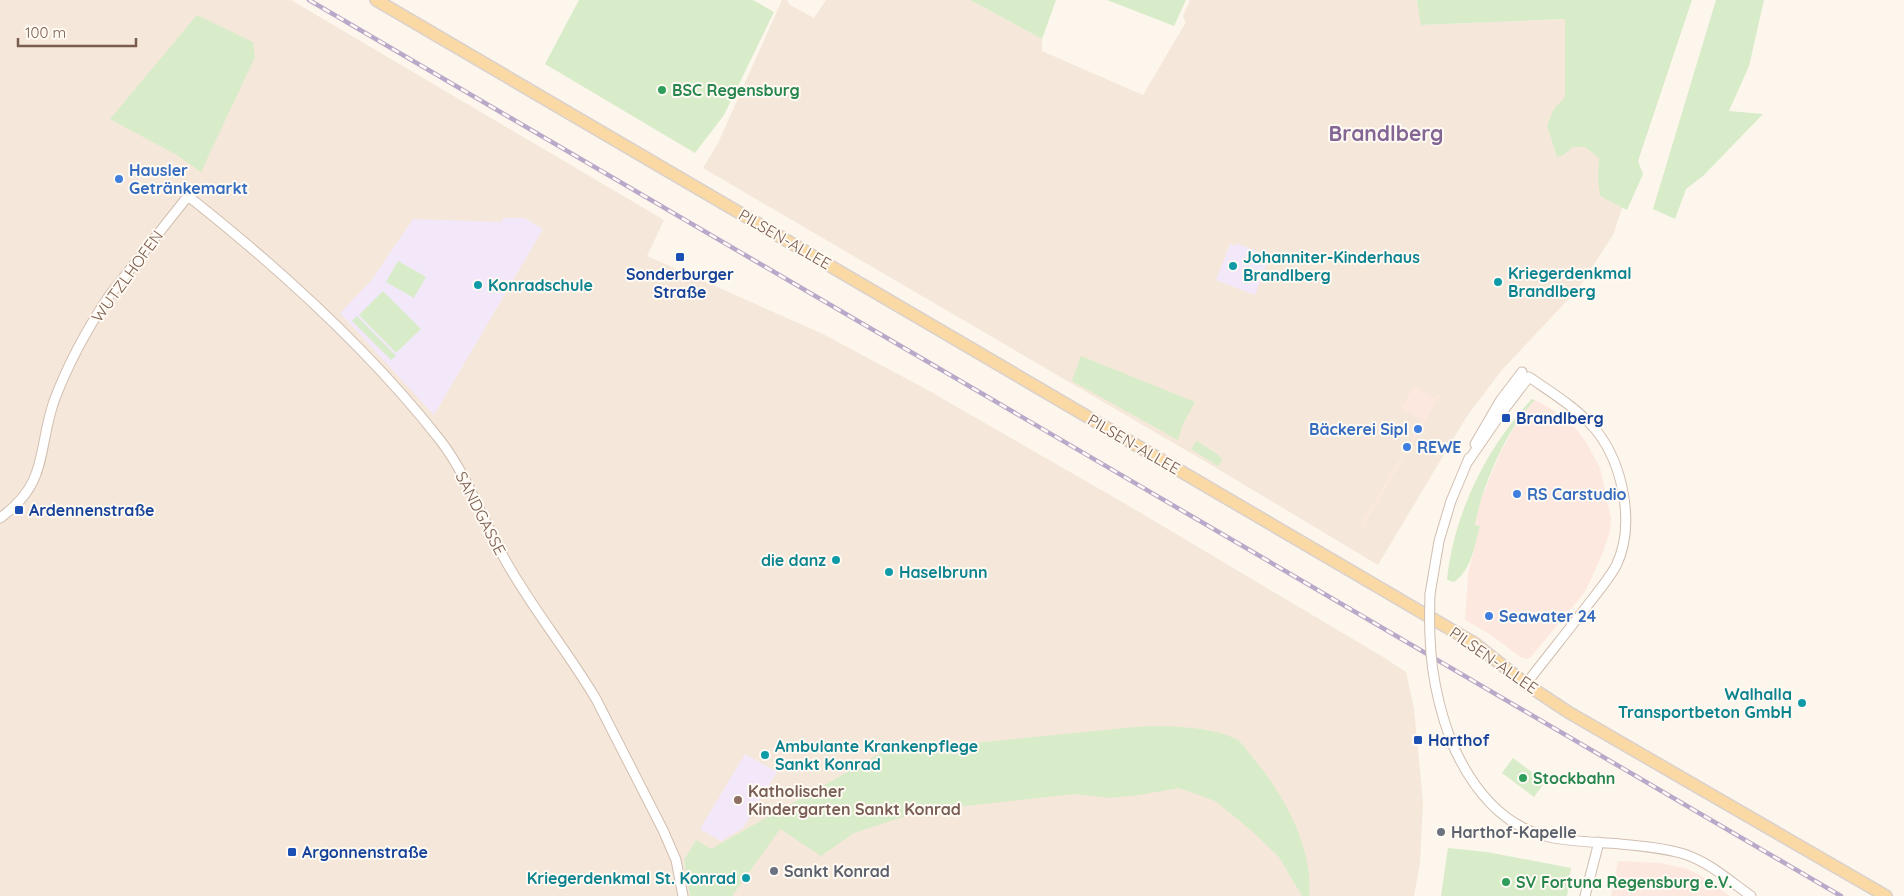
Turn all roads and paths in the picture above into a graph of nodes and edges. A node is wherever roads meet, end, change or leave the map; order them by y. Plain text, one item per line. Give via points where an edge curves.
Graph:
1 (376, 0) edge
2 (188, 196) joint
3 (0, 518) edge
4 (1526, 684) junction
5 (1599, 842) junction
6 (683, 896) edge
7 (1585, 896) edge
8 (1751, 896) edge
9 (1886, 896) edge

1 - 4 main road, PILSEN-ALLEE via 1474,643
2 - 3 street, WUTZLHOFEN via 98,313 59,388 33,483 15,507
2 - 6 street, SANDGASSE via 264,258 325,315 378,368 440,441 508,564 596,699 663,830 676,860
4 - 5 street, bridge via 1608,579 1621,554 1626,527 1616,469 1605,443 1585,418 1526,374 1505,394 1475,442 1451,502 1439,540 1430,594 1431,666 1436,696 1450,740 1466,773 1496,812 1532,832
4 - 9 main road, PILSEN-ALLEE via 1607,736
5 - 7 street
5 - 8 street via 1685,854

